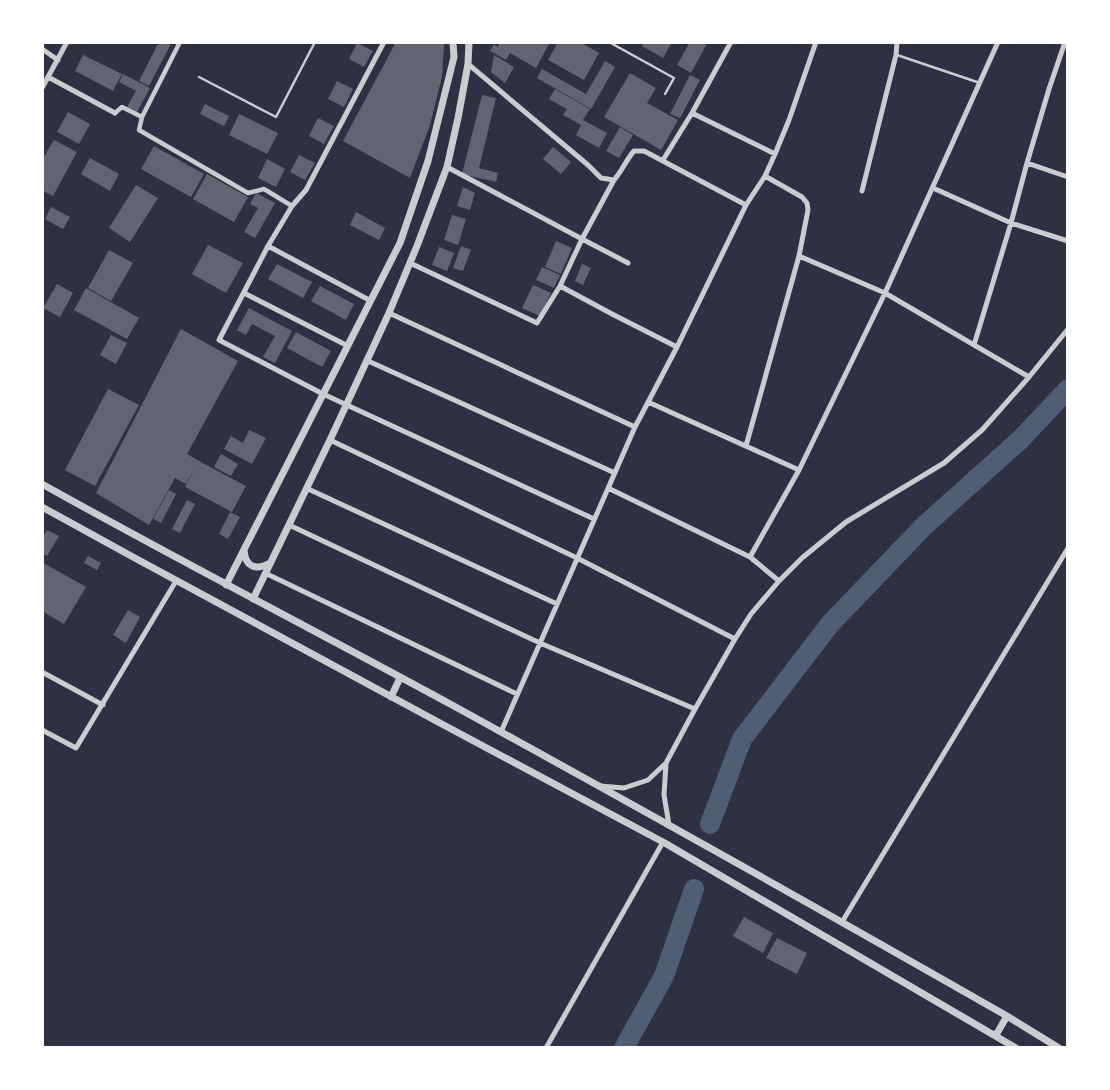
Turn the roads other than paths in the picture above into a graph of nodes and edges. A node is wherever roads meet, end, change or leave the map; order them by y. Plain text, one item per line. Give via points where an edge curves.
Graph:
1 (67, 42) edge
2 (180, 42) edge
3 (315, 42) edge
4 (384, 42) edge
5 (453, 42) edge
6 (469, 42) edge
7 (609, 42) edge
8 (731, 42) edge
9 (816, 42) edge
10 (897, 42) edge
11 (998, 42) edge
12 (1065, 42) edge
13 (42, 49) edge
14 (896, 55) junction
15 (58, 60) junction
16 (468, 64) junction
17 (48, 77) junction
18 (199, 78) dead end
19 (980, 83) junction
20 (42, 88) edge
21 (665, 94) dead end
22 (115, 113) joint
23 (692, 113) junction
24 (142, 117) junction
25 (775, 154) junction
26 (663, 160) junction
27 (1027, 163) junction
28 (447, 167) junction
29 (765, 176) junction
30 (1068, 177) edge
31 (614, 180) junction
32 (933, 188) junction
33 (862, 191) dead end
34 (746, 205) junction
35 (292, 206) junction
36 (1011, 222) junction
37 (582, 239) junction
38 (1068, 241) edge
39 (268, 246) junction
40 (799, 256) junction
41 (410, 263) junction
42 (628, 263) dead end
43 (560, 286) junction
44 (244, 293) junction
45 (885, 293) junction
46 (371, 301) junction
47 (389, 312) junction
48 (1068, 329) edge
49 (974, 345) junction
50 (348, 346) junction
51 (677, 347) junction
52 (366, 360) junction
53 (1029, 377) junction
54 (323, 394) junction
55 (648, 402) junction
56 (346, 404) junction
57 (635, 427) junction
58 (330, 440) junction
59 (746, 446) junction
60 (799, 470) junction
61 (615, 473) junction
62 (42, 484) edge
63 (306, 488) junction
64 (608, 488) junction
65 (42, 507) edge
66 (594, 519) junction
67 (289, 525) junction
68 (1068, 548) edge
69 (244, 550) junction
70 (750, 557) junction
71 (577, 558) junction
72 (270, 563) junction
73 (266, 573) junction
74 (176, 581) junction
75 (779, 581) junction
76 (226, 585) junction
77 (253, 599) junction
78 (557, 604) junction
79 (735, 640) junction
80 (540, 642) junction
81 (42, 672) edge
82 (400, 678) junction
83 (517, 694) junction
84 (391, 697) junction
85 (102, 704) junction
86 (695, 709) junction
87 (42, 730) edge
88 (500, 732) junction
89 (666, 763) junction
90 (599, 786) junction
91 (670, 825) junction
92 (663, 842) junction
93 (842, 922) junction
94 (1007, 1016) junction
95 (996, 1036) junction
96 (546, 1048) edge
97 (1016, 1048) edge
98 (1059, 1048) edge

1 - 15 street
2 - 24 street
3 - 18 lane via 276,117
4 - 35 street via 306,190
5 - 46 street via 454,56 428,161 400,243
6 - 16 street
7 - 21 lane via 674,78
8 - 23 street
9 - 25 street
10 - 14 street
11 - 19 street
12 - 27 street
13 - 15 street
14 - 19 lane
14 - 33 street
15 - 17 street
16 - 28 street
16 - 31 street via 601,178
17 - 20 street
17 - 22 street
19 - 32 street
22 - 24 street via 122,107
23 - 25 street
23 - 26 street
24 - 35 street via 139,130 248,192 264,189
25 - 29 street
26 - 31 street via 644,151 634,151
26 - 34 street
27 - 30 street
27 - 36 street
28 - 37 street
28 - 41 street
29 - 34 street
29 - 40 street via 802,196 807,203
31 - 37 street
32 - 36 street
32 - 45 street
34 - 51 street
35 - 39 street
36 - 38 street
36 - 49 street
37 - 42 street
37 - 43 street
39 - 44 street
39 - 46 street
40 - 45 street
40 - 59 street
41 - 43 street via 538,323
41 - 47 street
43 - 51 street
44 - 50 street
44 - 54 street via 219,340
45 - 49 street
45 - 60 street
46 - 50 street
47 - 52 street
47 - 57 street
48 - 53 street
49 - 53 street
50 - 54 street
51 - 55 street
52 - 56 street
52 - 61 street
53 - 75 street via 982,430 944,463 846,522
54 - 56 street
54 - 69 street
55 - 57 street
55 - 59 street
56 - 58 street
56 - 66 street
57 - 61 street
58 - 63 street
58 - 71 street
59 - 60 street
60 - 70 street
61 - 64 street
62 - 76 street
63 - 67 street
63 - 78 street
64 - 66 street
64 - 70 street
65 - 74 street
66 - 71 street
67 - 72 street
67 - 80 street
68 - 93 street
69 - 72 street via 249,564 264,567
69 - 76 street
70 - 75 street
71 - 78 street
71 - 79 street
72 - 73 street
73 - 77 street
73 - 83 street
74 - 84 street
74 - 85 street
75 - 79 street via 751,614
76 - 77 street
77 - 82 street
78 - 80 street
79 - 86 street
80 - 83 street
80 - 86 street
81 - 85 street
82 - 84 street
82 - 88 street
83 - 88 street
84 - 92 street
85 - 87 street via 76,748
86 - 89 street
88 - 90 street
89 - 90 street via 648,780 624,788
89 - 91 street via 664,795
90 - 91 street
91 - 93 street
92 - 95 street
92 - 96 street
93 - 94 street
94 - 95 street
94 - 98 street
95 - 97 street

